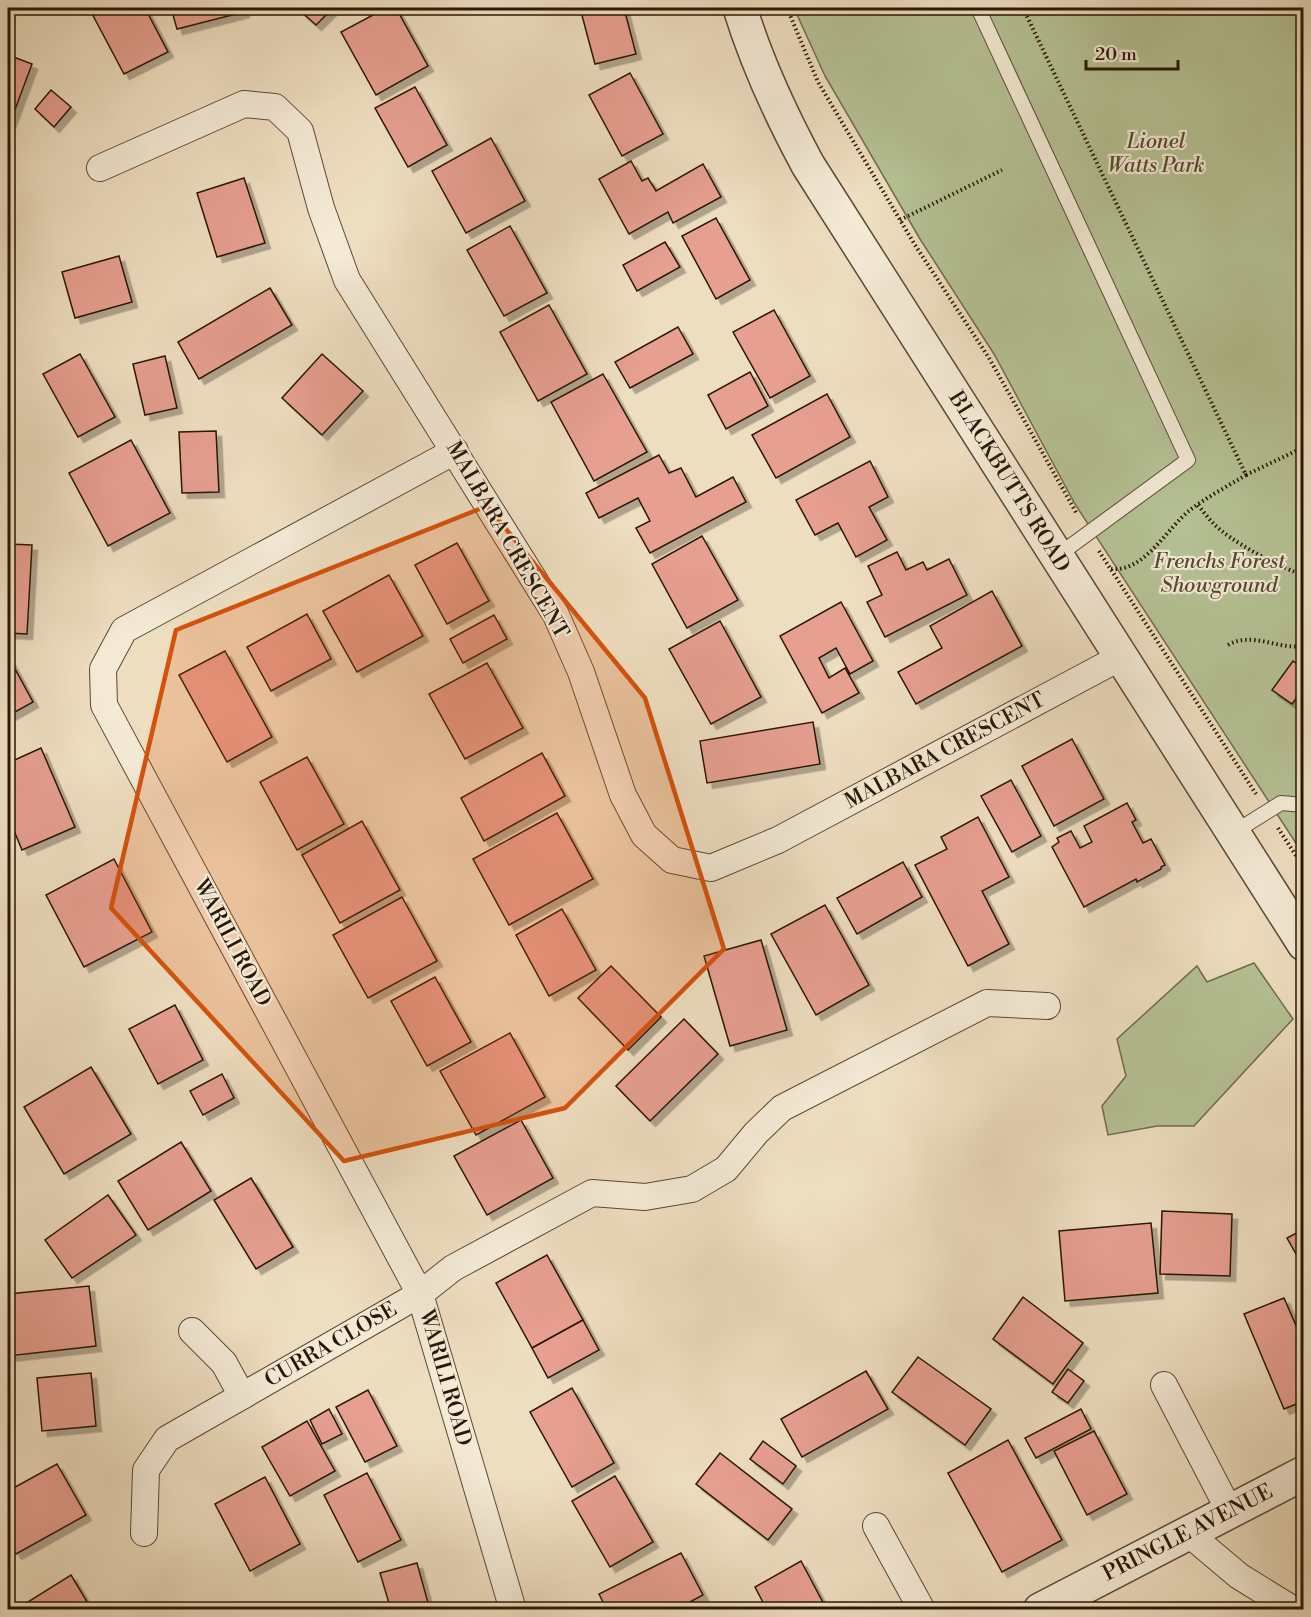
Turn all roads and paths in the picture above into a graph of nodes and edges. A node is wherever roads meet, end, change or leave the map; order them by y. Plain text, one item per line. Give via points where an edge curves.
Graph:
1 (740, 8) edge
2 (787, 8) edge
3 (978, 8) edge
4 (100, 168) dead end
5 (1002, 170) dead end
6 (900, 220) junction
7 (1304, 447) edge
8 (455, 450) junction
9 (1246, 475) dead end
10 (1198, 505) dead end
11 (1088, 535) junction
12 (1300, 537) dead end
13 (1304, 545) edge
14 (1057, 557) junction
15 (1304, 575) edge
16 (1304, 591) edge
17 (1304, 615) edge
18 (1228, 645) dead end
19 (1304, 646) edge
20 (1121, 657) junction
21 (1304, 805) edge
22 (1267, 812) junction
23 (1233, 833) junction
24 (1304, 868) edge
25 (1304, 944) edge
26 (1047, 1006) dead end
27 (420, 1294) junction
28 (192, 1331) dead end
29 (1164, 1385) dead end
30 (242, 1396) junction
31 (1304, 1473) edge
32 (1230, 1512) junction
33 (876, 1526) dead end
34 (144, 1533) dead end
35 (1188, 1533) junction
36 (513, 1610) edge
37 (922, 1610) edge
38 (1040, 1610) edge
39 (1293, 1610) edge

1 - 14 street, BLACKBUTTS ROAD via 769,90 808,165
2 - 6 path via 818,82
3 - 11 lane via 1188,460
4 - 8 street, MALBARA CRESCENT via 244,104 275,107 300,131 321,208 347,280
5 - 6 path
6 - 11 path via 989,358
7 - 9 path
8 - 20 street, MALBARA CRESCENT via 556,615 581,672 623,795 644,835 672,861 711,868 778,840
8 - 27 street, WARILI ROAD via 124,630 103,669 104,705
10 - 15 path via 1214,525 1243,545 1289,571
11 - 14 lane
11 - 22 path
12 - 13 path
14 - 20 street, BLACKBUTTS ROAD
16 - 17 path
18 - 19 path via 1237,640 1291,648
20 - 23 street, BLACKBUTTS ROAD
21 - 22 lane via 1281,803
22 - 23 lane
22 - 24 path
23 - 25 street, BLACKBUTTS ROAD
26 - 27 street, CURRA CLOSE via 987,1003 782,1108 726,1169 692,1189 645,1197 592,1193 453,1268
27 - 30 street, CURRA CLOSE
27 - 36 street, WARILI ROAD
28 - 30 street, CURRA CLOSE via 224,1363
29 - 32 street
30 - 34 street, CURRA CLOSE via 167,1439 146,1470
31 - 32 street, PRINGLE AVENUE
32 - 35 street, PRINGLE AVENUE
33 - 37 street
35 - 38 street, PRINGLE AVENUE
35 - 39 street via 1239,1576

